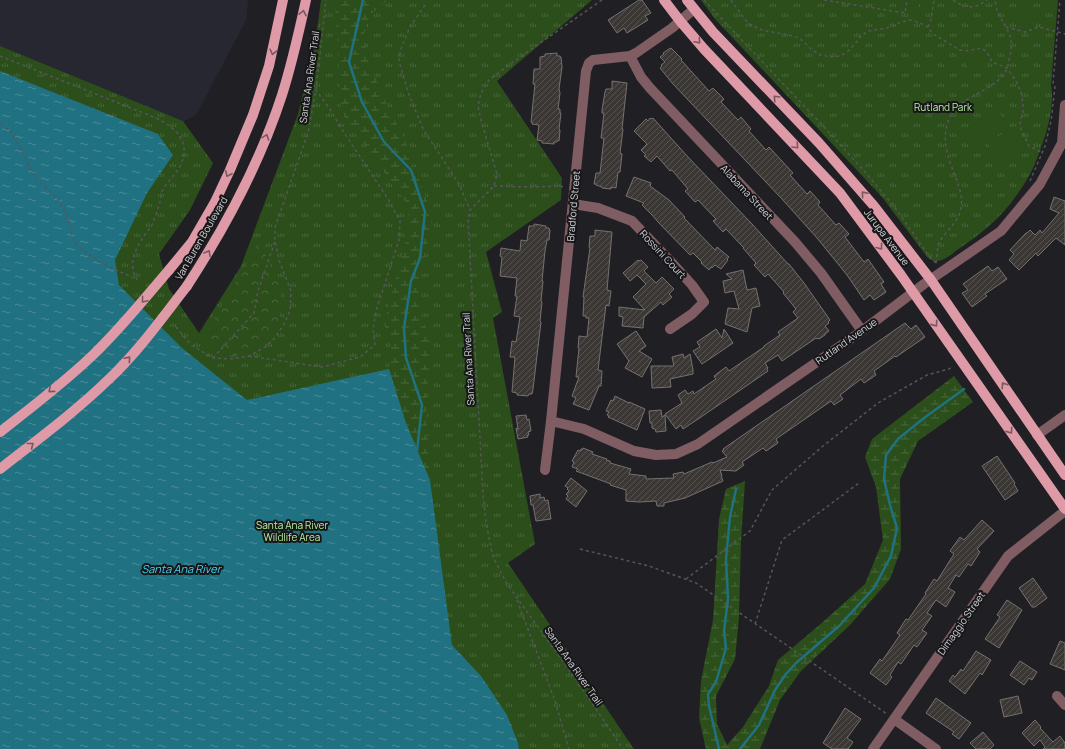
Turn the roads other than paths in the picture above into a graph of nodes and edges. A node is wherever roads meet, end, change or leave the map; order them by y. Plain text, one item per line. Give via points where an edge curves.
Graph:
1 (283, 0) edge
2 (306, 0) edge
3 (664, 0) edge
4 (687, 0) edge
5 (694, 9) junction
6 (680, 21) junction
7 (630, 56) junction
8 (1065, 105) edge
9 (1063, 142) edge
10 (573, 204) junction
11 (928, 282) junction
12 (913, 292) junction
13 (670, 329) dead end
14 (862, 331) junction
15 (1065, 416) edge
16 (551, 421) junction
17 (0, 432) edge
18 (1037, 435) junction
19 (0, 469) edge
20 (544, 470) dead end
21 (1065, 475) edge
22 (1065, 510) edge
23 (1057, 696) dead end
24 (1065, 705) edge
25 (894, 719) junction
26 (873, 749) edge
27 (936, 749) edge

1 -> 17 main road, Van Buren Boulevard, bridge via 269,66 254,115 230,170 192,242 124,323 94,354
19 -> 2 main road, Van Buren Boulevard, bridge via 108,380 141,344 187,286 226,222 263,146 282,96
3 - 6 main road, Jurupa Avenue
4 - 5 main road, Jurupa Avenue
5 - 6 street, Bradford Street
11 -> 5 main road, Jurupa Avenue via 874,206
6 - 7 street, Bradford Street
6 -> 12 main road, Jurupa Avenue via 837,189
7 - 10 street, Bradford Street via 593,60 586,70
7 - 14 street, Alabama Street via 650,88 795,242
8 - 9 street, Rutland Avenue
9 - 11 street, Rutland Avenue via 1040,184 1001,231
10 - 13 street, Rossini Court via 598,208 632,221 692,285 704,302
10 - 16 street, Bradford Street
11 - 12 street, Rutland Avenue
18 -> 11 main road, Jurupa Avenue
12 - 14 street, Rutland Avenue
12 -> 22 main road, Jurupa Avenue
14 - 16 street, Rutland Avenue via 698,444 676,454 656,455 634,451 584,429
15 - 18 street
16 - 20 street, Bradford Street
18 - 21 main road, Jurupa Avenue
22 - 25 street, Dimaggio Street via 1008,556
23 - 24 street
25 - 26 street, Dimaggio Street
25 - 27 street

